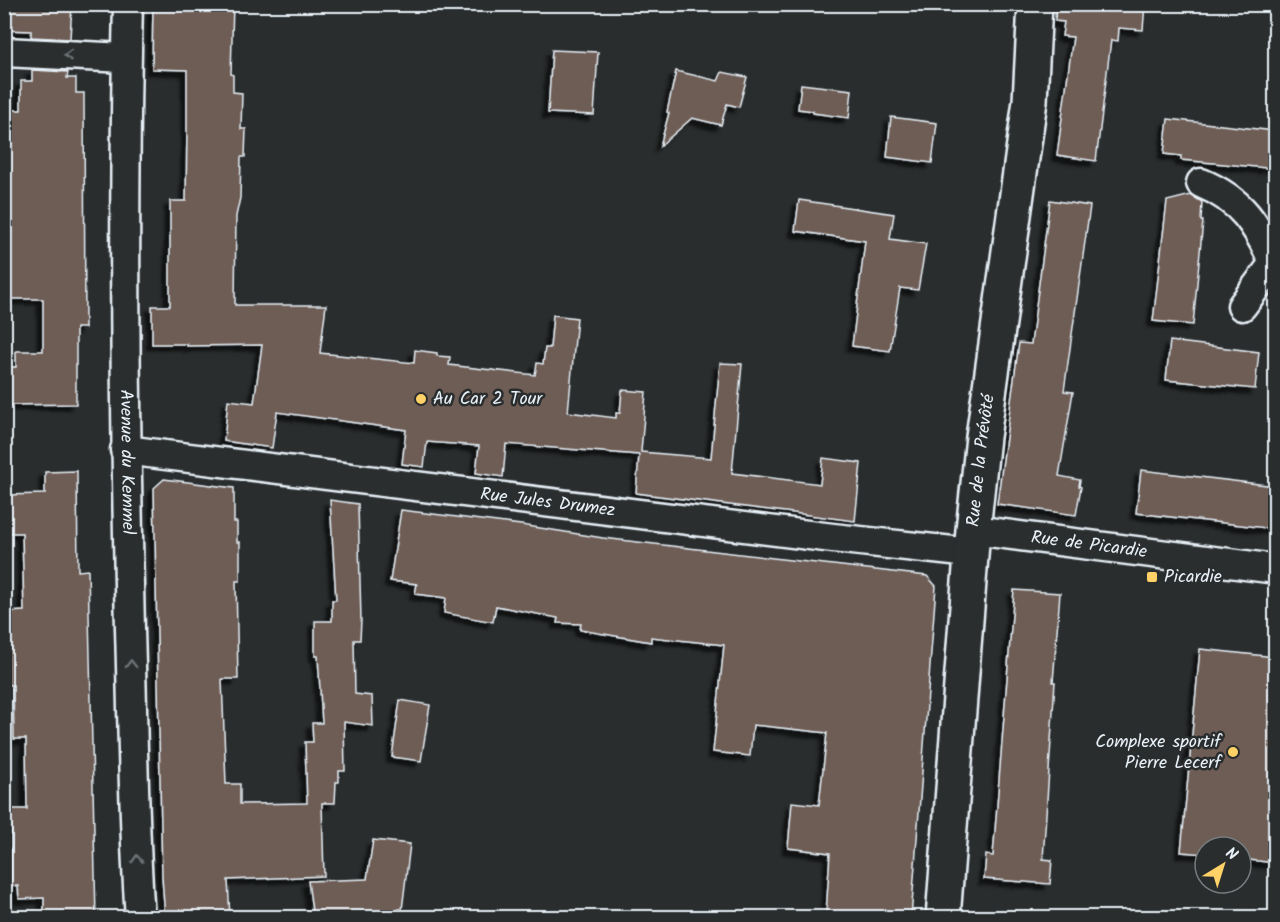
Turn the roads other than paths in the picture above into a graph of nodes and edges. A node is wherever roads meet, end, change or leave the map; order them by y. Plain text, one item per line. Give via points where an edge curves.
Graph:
1 (128, 4) edge
2 (1035, 4) edge
3 (4, 52) edge
4 (126, 58) junction
5 (1201, 183) dead end
6 (1274, 264) edge
7 (1242, 306) dead end
8 (125, 450) junction
9 (972, 541) junction
10 (1275, 569) edge
11 (140, 918) edge
12 (943, 918) edge

1 - 4 street, Avenue du Kemmel
2 - 9 street, Rue de la Prévôté via 1030,101
4 -> 3 street
4 - 8 street, Avenue du Kemmel
5 - 6 street via 1232,199 1244,211 1260,233
6 - 7 street
8 - 9 street, Rue Jules Drumez via 833,538
11 -> 8 street, Avenue du Kemmel
9 - 10 street, Rue de Picardie
9 - 12 street, Rue de la Prévôté

